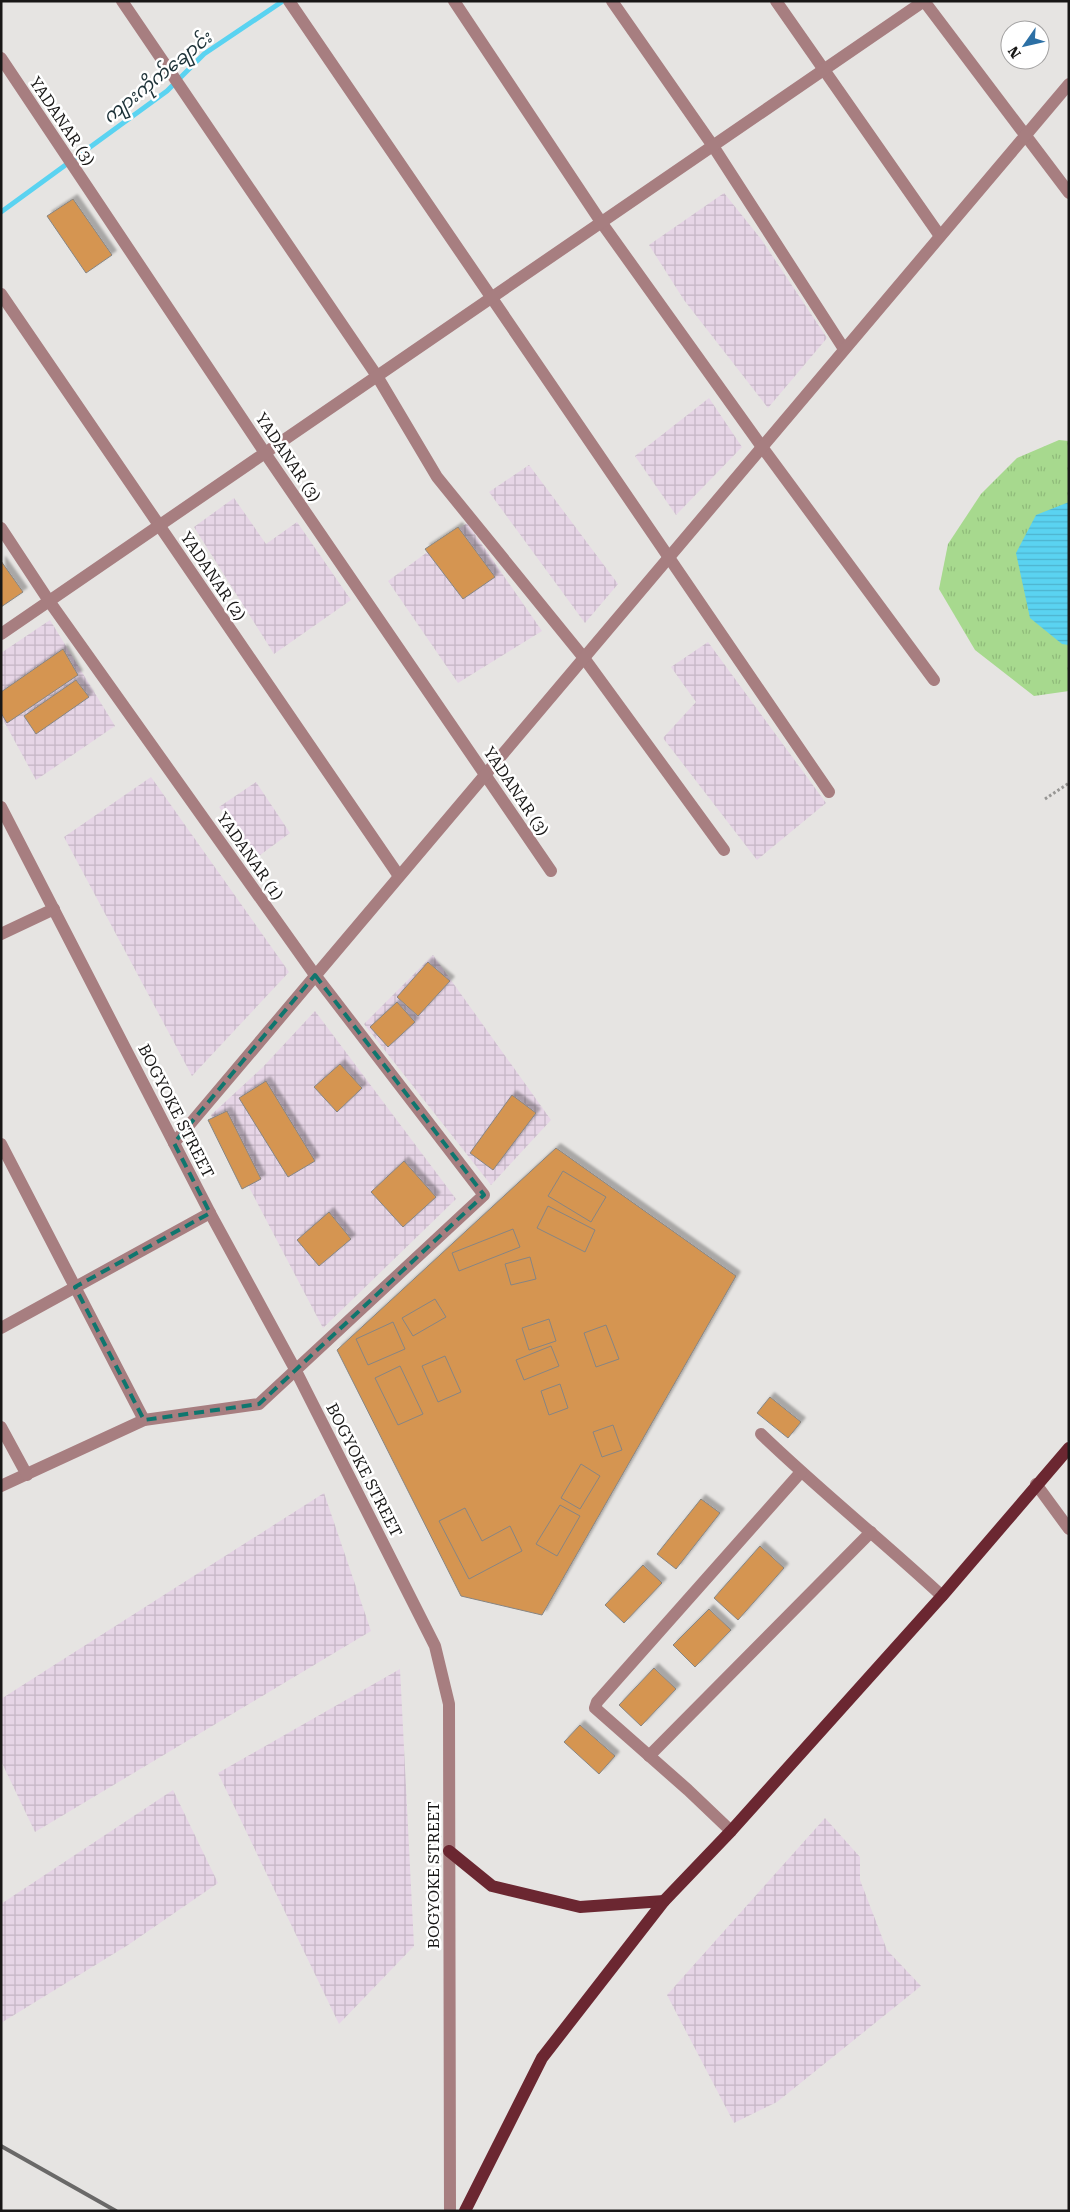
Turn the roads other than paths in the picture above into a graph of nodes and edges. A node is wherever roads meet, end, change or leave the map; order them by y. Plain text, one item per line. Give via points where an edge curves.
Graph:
1 (122, 1) edge
2 (454, 1) edge
3 (612, 1) edge
4 (776, 1) edge
5 (924, 1) edge
6 (292, 5) edge
7 (1, 58) edge
8 (824, 70) junction
9 (1069, 84) edge
10 (1026, 135) junction
11 (713, 146) junction
12 (1069, 193) edge
13 (602, 222) junction
14 (940, 236) junction
15 (1, 294) edge
16 (492, 298) junction
17 (844, 350) junction
18 (377, 376) junction
19 (762, 447) junction
20 (265, 453) junction
21 (159, 526) junction
22 (1, 528) edge
23 (669, 557) junction
24 (49, 601) junction
25 (1, 634) edge
26 (584, 658) junction
27 (934, 680) dead end
28 (485, 774) junction
29 (829, 792) dead end
30 (1, 807) edge
31 (724, 850) dead end
32 (551, 871) dead end
33 (399, 876) junction
34 (54, 909) junction
35 (1, 934) edge
36 (315, 975) junction
37 (174, 1143) junction
38 (1, 1144) edge
39 (210, 1213) junction
40 (76, 1287) junction
41 (1, 1328) edge
42 (296, 1371) junction
43 (144, 1420) junction
44 (1, 1427) edge
45 (761, 1434) dead end
46 (1069, 1448) edge
47 (801, 1472) junction
48 (27, 1475) junction
49 (1036, 1484) junction
50 (1, 1486) edge
51 (1069, 1529) edge
52 (871, 1532) junction
53 (942, 1596) junction
54 (649, 1756) junction
55 (732, 1831) junction
56 (449, 1851) junction
57 (664, 1901) junction
58 (450, 2211) edge
59 (465, 2211) edge

1 - 18 street
2 - 13 street
3 - 11 street
4 - 8 street
5 - 8 street
5 - 10 street
6 - 16 street
7 - 20 street, YADANAR (3)
8 - 11 street
8 - 14 street
9 - 10 street
10 - 12 street
10 - 14 street
11 - 13 street
11 - 17 street
13 - 16 street
13 - 19 street
14 - 17 street
15 - 21 street, YADANAR (2)
16 - 18 street
16 - 23 street
17 - 19 street
18 - 20 street
18 - 26 street via 437,477
19 - 23 street
19 - 27 street
20 - 21 street
20 - 28 street, YADANAR (3)
21 - 24 street
21 - 33 street, YADANAR (2)
22 - 24 street, YADANAR (1)
23 - 26 street
23 - 29 street
24 - 25 street
24 - 36 street, YADANAR (1)
26 - 28 street
26 - 31 street
28 - 32 street, YADANAR (3)
28 - 33 street
30 - 34 street, BOGYOKE STREET
33 - 36 street
34 - 35 street
34 - 37 street, BOGYOKE STREET
36 - 37 street
36 - 42 street, YADANAR (1) via 484,1195
37 - 39 street, BOGYOKE STREET
38 - 40 street
39 - 40 street
39 - 42 street, BOGYOKE STREET
40 - 41 street
40 - 43 street
42 - 43 street via 259,1404
42 - 56 street, BOGYOKE STREET via 435,1646 449,1704
43 - 48 street
44 - 48 street
45 - 47 street
46 - 49 main road
47 - 52 street
47 - 54 street via 597,1702 595,1708
48 - 50 street
49 - 51 street
49 - 53 main road
52 - 53 street
52 - 54 street
53 - 55 main road
54 - 55 street
55 - 57 main road
56 - 57 main road via 492,1886 580,1907
56 - 58 street, BOGYOKE STREET
57 - 59 main road via 542,2058

